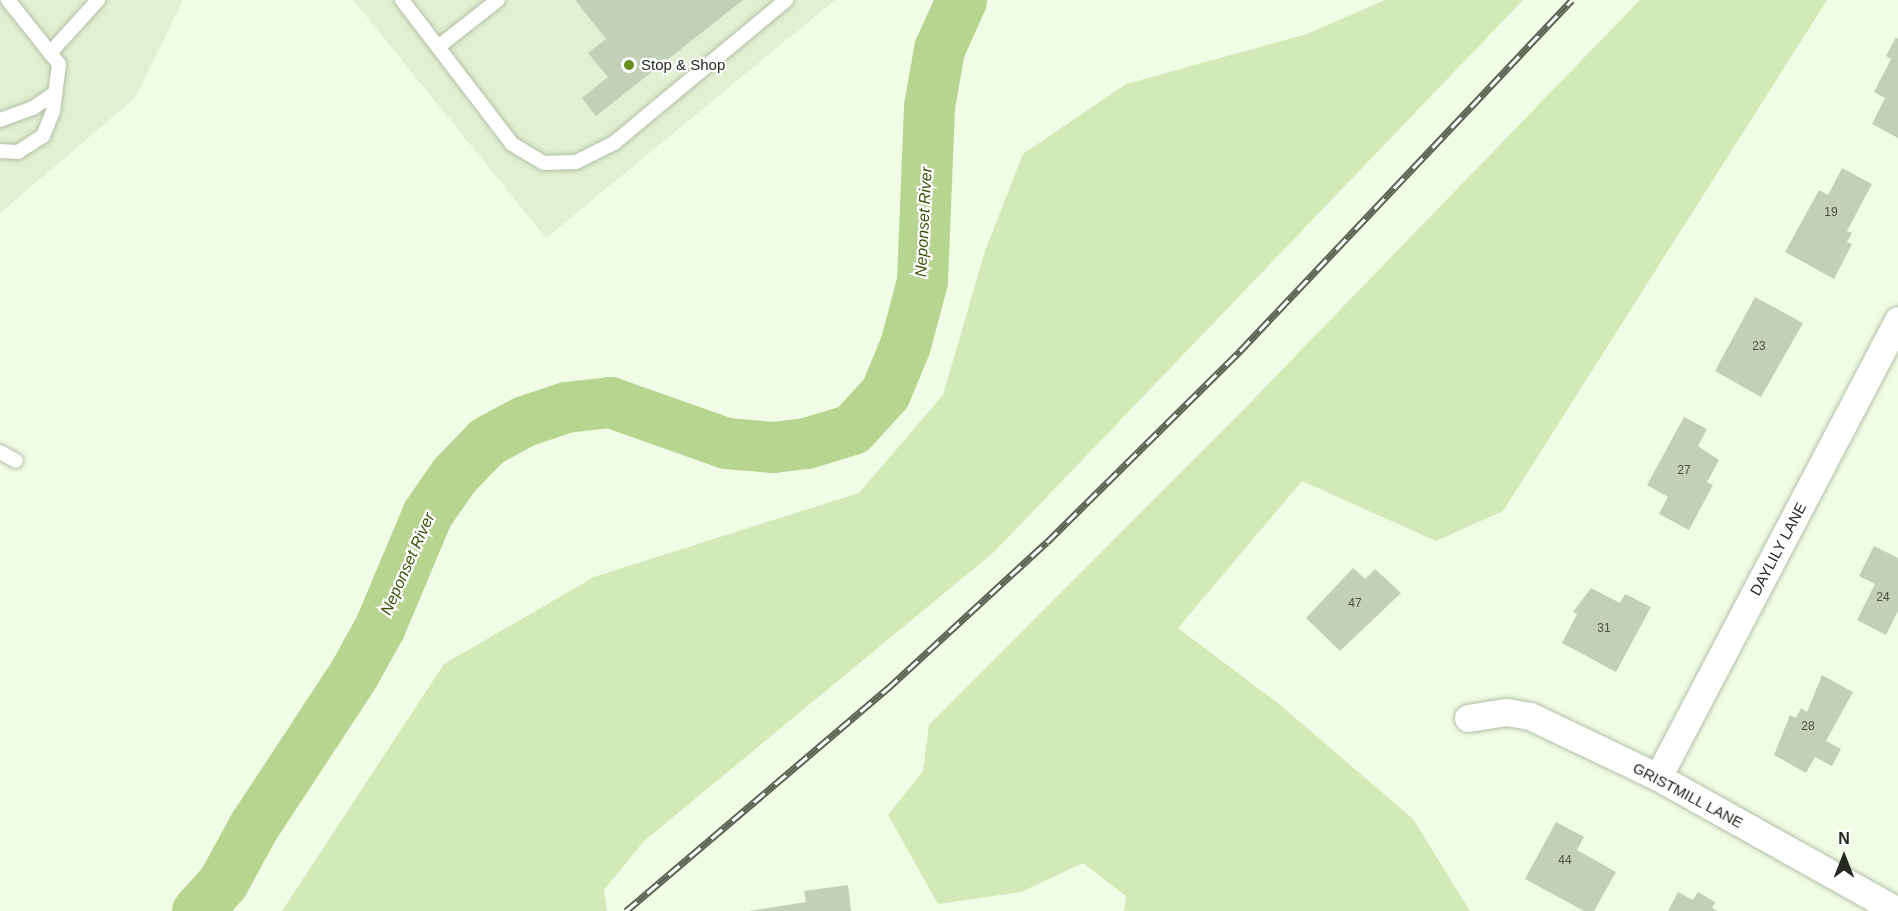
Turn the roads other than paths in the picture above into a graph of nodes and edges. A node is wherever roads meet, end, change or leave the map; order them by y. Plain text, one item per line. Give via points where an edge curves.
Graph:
1 (8, 0) edge
2 (98, 0) edge
3 (402, 0) edge
4 (498, 0) edge
5 (786, 0) edge
6 (438, 47) junction
7 (50, 54) junction
8 (55, 93) junction
9 (0, 120) edge
10 (0, 150) edge
11 (1898, 320) edge
12 (0, 452) edge
13 (16, 461) dead end
14 (1468, 718) dead end
15 (1658, 777) junction
16 (1898, 911) edge

1 - 7 lane
2 - 7 lane
3 - 6 lane
4 - 6 lane
5 - 6 lane via 614,143 576,162 544,163 512,144
7 - 8 lane via 59,64
8 - 9 lane via 33,108
8 - 10 lane via 43,136 18,152
11 - 15 street, DAYLILY LANE
12 - 13 lane
14 - 15 street, GRISTMILL LANE via 1507,712 1530,716
15 - 16 street, GRISTMILL LANE

